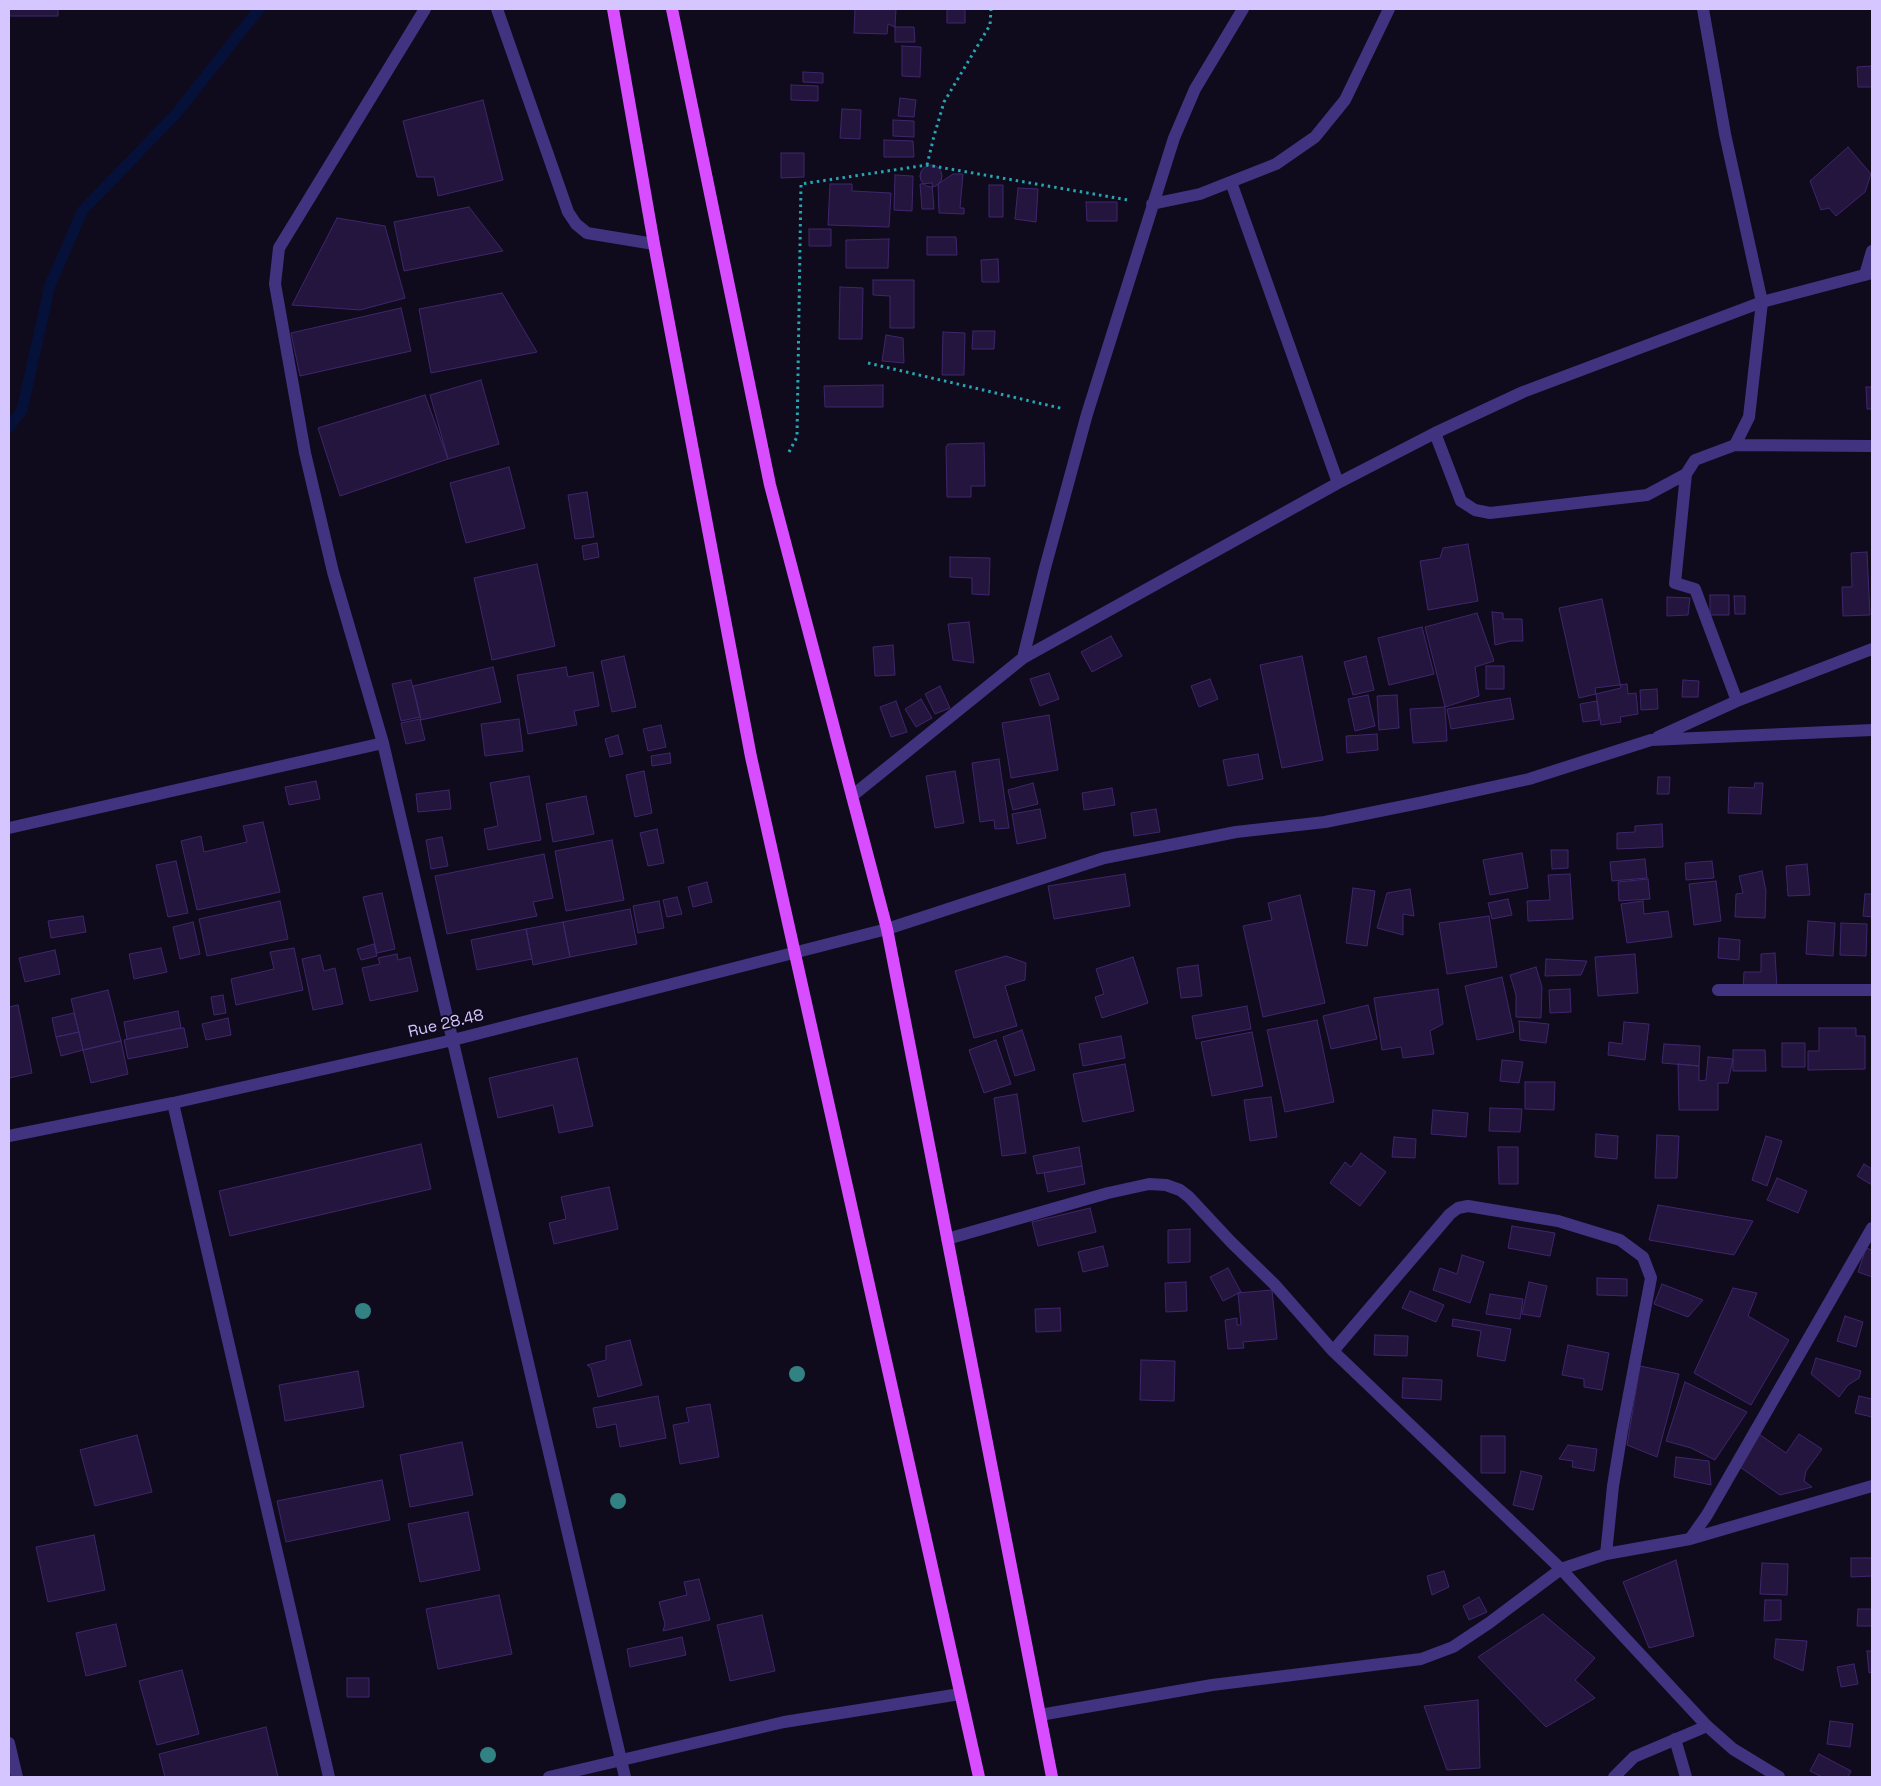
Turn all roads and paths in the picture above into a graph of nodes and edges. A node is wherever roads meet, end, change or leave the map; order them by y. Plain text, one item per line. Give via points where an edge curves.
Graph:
1 (425, 9) edge
2 (497, 9) edge
3 (613, 9) edge
4 (672, 9) edge
5 (991, 9) edge
6 (1243, 9) edge
7 (1389, 9) edge
8 (1703, 9) edge
9 (928, 165) junction
10 (1231, 182) junction
11 (1152, 204) junction
12 (654, 244) junction
13 (1872, 251) edge
14 (1869, 274) edge
15 (1762, 302) junction
16 (868, 363) dead end
17 (1087, 414) junction
18 (1435, 433) junction
19 (1735, 445) junction
20 (1872, 446) edge
21 (1686, 474) junction
22 (1338, 483) junction
23 (770, 485) junction
24 (1872, 649) edge
25 (1023, 658) junction
26 (1737, 701) junction
27 (1872, 730) edge
28 (1651, 740) junction
29 (383, 743) junction
30 (852, 796) junction
31 (9, 828) edge
32 (887, 929) junction
33 (794, 953) junction
34 (1718, 990) dead end
35 (1872, 990) edge
36 (453, 1040) junction
37 (173, 1103) junction
38 (9, 1136) edge
39 (1872, 1228) edge
40 (947, 1239) junction
41 (1333, 1351) junction
42 (1872, 1486) edge
43 (1690, 1539) junction
44 (1606, 1554) junction
45 (1561, 1569) junction
46 (960, 1694) junction
47 (1040, 1715) junction
48 (1707, 1726) junction
49 (1675, 1739) junction
50 (9, 1743) edge
51 (621, 1761) junction
52 (17, 1777) edge
53 (329, 1777) edge
54 (549, 1777) edge
55 (625, 1777) edge
56 (979, 1777) edge
57 (1052, 1777) edge
58 (1614, 1777) edge
59 (1686, 1777) edge
60 (1779, 1777) edge

1 - 29 street via 279,248 275,284 307,462 333,572
2 - 12 street via 568,212 576,224 587,233
3 - 12 main road
4 - 23 main road
5 - 9 path via 990,25 944,102
6 - 11 street via 1195,89 1174,138
7 - 10 street via 1345,100 1316,137 1276,164
8 - 15 street via 1725,134
9 - 11 path
9 - 23 path via 801,184 797,437
10 - 11 street via 1200,194
10 - 22 street
11 - 17 street
12 - 33 main road via 751,757
13 - 14 street
14 - 15 street
15 - 18 street via 1523,392
15 - 19 street via 1749,417
16 - 17 path
17 - 25 street
18 - 21 street via 1461,500 1476,510 1490,513 1647,496
18 - 22 street
19 - 20 street
19 - 21 street via 1695,460
21 - 26 street via 1675,583 1695,589
22 - 25 street
23 - 30 main road
24 - 26 street
25 - 30 street
26 - 28 street
27 - 28 street
28 - 32 street, Rue 28.48 via 1529,779 1424,802 1325,822 1236,832 1104,858
29 - 31 street
29 - 36 street
30 - 32 main road
32 - 33 street, Rue 28.48
32 - 40 main road
33 - 36 street, Rue 28.48
33 - 46 main road
34 - 35 street
36 - 37 street, Rue 28.48
36 - 51 street
37 - 38 street, Rue 28.48
37 - 53 street
39 - 43 street via 1707,1515
40 - 41 street via 1108,1193 1149,1184 1166,1185 1188,1197 1275,1284
40 - 47 main road
41 - 44 street via 1458,1208 1468,1206 1558,1221 1620,1240 1644,1257 1651,1278 1613,1486
41 - 45 street
42 - 43 street
43 - 44 street
44 - 45 street
45 - 47 street via 1453,1647 1421,1659 1212,1685
45 - 48 street
46 - 51 street via 784,1722
46 - 56 main road
47 - 57 main road
48 - 49 street
48 - 60 street via 1734,1749
49 - 58 street via 1634,1757
49 - 59 street
50 - 52 street
51 - 54 street
51 - 55 street

